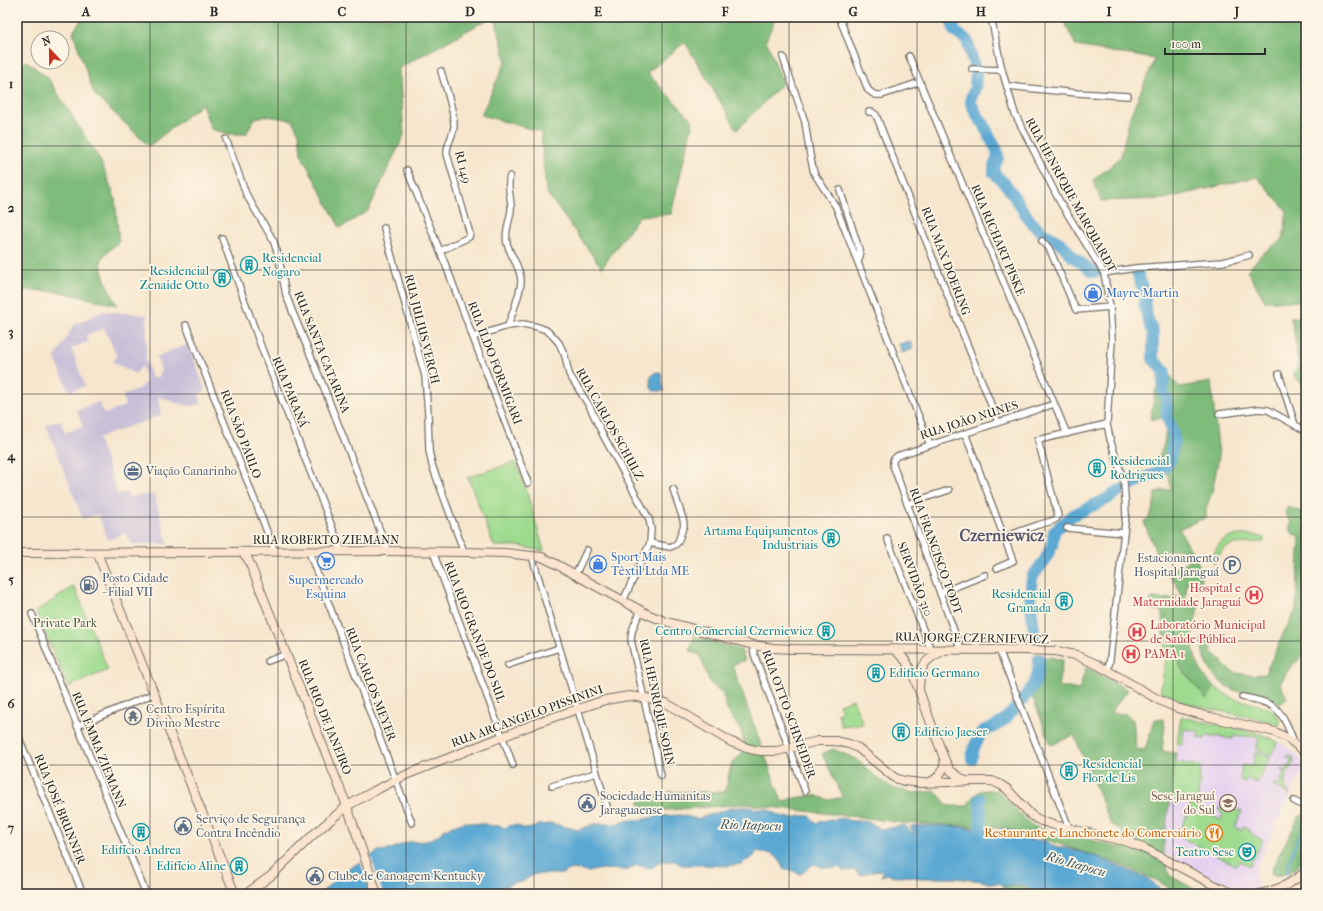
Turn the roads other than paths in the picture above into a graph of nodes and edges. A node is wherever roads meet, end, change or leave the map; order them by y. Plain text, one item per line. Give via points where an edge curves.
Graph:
1 (840, 17) edge
2 (990, 17) edge
3 (909, 56) dead end
4 (784, 57) dead end
5 (972, 69) dead end
6 (1002, 70) junction
7 (441, 71) dead end
8 (920, 82) junction
9 (1007, 86) junction
10 (1128, 96) dead end
11 (869, 112) dead end
12 (226, 139) dead end
13 (407, 170) dead end
14 (510, 176) dead end
15 (840, 190) dead end
16 (384, 228) dead end
17 (222, 238) dead end
18 (1042, 241) dead end
19 (440, 251) junction
20 (1249, 255) dead end
21 (858, 260) junction
22 (1104, 273) junction
23 (1110, 307) junction
24 (186, 325) dead end
25 (508, 326) junction
26 (473, 337) junction
27 (1279, 374) dead end
28 (1054, 404) junction
29 (1219, 414) dead end
30 (998, 422) junction
31 (1107, 424) junction
32 (1295, 425) junction
33 (1306, 431) edge
34 (965, 433) junction
35 (1067, 434) junction
36 (930, 445) junction
37 (893, 460) joint
38 (528, 483) dead end
39 (674, 488) dead end
40 (949, 490) dead end
41 (907, 504) junction
42 (1067, 528) dead end
43 (1124, 533) junction
44 (1004, 537) junction
45 (887, 538) dead end
46 (650, 543) junction
47 (587, 550) dead end
48 (388, 551) junction
49 (242, 552) junction
50 (275, 552) junction
51 (309, 552) junction
52 (342, 552) junction
53 (433, 552) junction
54 (464, 552) junction
55 (17, 553) edge
56 (98, 553) junction
57 (532, 556) junction
58 (997, 568) dead end
59 (576, 575) junction
60 (985, 575) dead end
61 (940, 593) junction
62 (624, 601) junction
63 (641, 611) junction
64 (32, 614) dead end
65 (753, 645) junction
66 (559, 648) junction
67 (895, 650) junction
68 (931, 650) junction
69 (947, 650) junction
70 (961, 650) junction
71 (999, 650) junction
72 (287, 654) junction
73 (268, 661) dead end
74 (508, 665) dead end
75 (1108, 670) junction
76 (918, 689) junction
77 (153, 694) junction
78 (643, 697) junction
79 (1242, 697) dead end
80 (577, 709) junction
81 (1288, 725) junction
82 (77, 726) junction
83 (17, 733) edge
84 (1281, 734) junction
85 (502, 736) junction
86 (1295, 743) junction
87 (788, 749) junction
88 (1306, 753) edge
89 (945, 761) junction
90 (513, 764) dead end
91 (596, 773) junction
92 (661, 776) dead end
93 (395, 780) junction
94 (965, 781) junction
95 (928, 783) junction
96 (552, 786) dead end
97 (805, 791) dead end
98 (1294, 801) dead end
99 (347, 806) junction
100 (1306, 807) edge
101 (608, 810) dead end
102 (331, 821) junction
103 (412, 823) dead end
104 (354, 826) junction
105 (1069, 828) junction
106 (1306, 871) edge
107 (234, 893) edge
108 (84, 894) edge
109 (146, 894) edge
110 (246, 894) edge
111 (377, 894) edge
112 (1245, 894) edge
113 (1259, 894) edge

1 - 8 street via 868,90 875,95 882,95
2 - 6 street, RUA HENRIQUE MARQUARDT
3 - 8 street, RUA RICHART PISKE
4 - 21 street via 805,122 814,173 836,207
5 - 6 street
6 - 9 street, RUA HENRIQUE MARQUARDT
7 - 19 street, RI 149 via 454,125 447,154 470,234 469,237
8 - 28 street, RUA RICHART PISKE
9 - 10 street via 1077,94
9 - 22 street, RUA HENRIQUE MARQUARDT via 1015,114 1060,202
11 - 30 street, RUA MAX DOERING via 876,115
12 - 48 street, RUA SANTA CATARINA via 246,194 273,240 286,295
13 - 19 street, RUA ILDO FORMIGARI
14 - 25 street via 508,184 511,208 506,235 520,270 521,282
15 - 21 street via 859,249
16 - 54 street, RUA JULIUS VERCH via 425,376 432,465
17 - 52 street, RUA PARANÁ via 263,352
18 - 23 street via 1049,248 1076,310
19 - 26 street, RUA ILDO FORMIGARI
20 - 22 street via 1222,262 1135,268
21 - 36 street
22 - 23 street, RUA HENRIQUE MARQUARDT
23 - 31 street, RUA HENRIQUE MARQUARDT via 1112,340
24 - 50 street, RUA SÃO PAULO
25 - 26 street, RUA CARLOS SCHULZ
25 - 46 street, RUA CARLOS SCHULZ via 538,326 559,343 569,374 590,407 646,511 651,528
26 - 38 street, RUA ILDO FORMIGARI
27 - 32 street
28 - 30 street, RUA JOÃO NUNES
28 - 35 street, RUA RICHART PISKE
29 - 32 street via 1268,410
30 - 34 street, RUA JOÃO NUNES
31 - 35 street
31 - 43 street, RUA HENRIQUE MARQUARDT via 1124,482
32 - 33 street
34 - 36 street, RUA JOÃO NUNES
34 - 44 street
35 - 44 street via 1038,440 1058,513 1056,519
36 - 37 street, RUA JOÃO NUNES via 897,456
37 - 41 street, RUA FRANCISCO TODT
39 - 46 street via 684,525 678,542 670,547
40 - 41 street
41 - 61 street, RUA FRANCISCO TODT
42 - 43 street
43 - 75 street, RUA HENRIQUE MARQUARDT
44 - 58 street via 1013,561
45 - 68 street, SERVIDÃO 310
46 - 62 street, RUA CARLOS SCHULZ
47 - 59 street
48 - 52 main road, RUA ROBERTO ZIEMANN
48 - 53 main road, RUA ROBERTO ZIEMANN
49 - 50 main road, RUA ROBERTO ZIEMANN
49 - 56 main road, RUA ROBERTO ZIEMANN
49 - 72 main road, RUA RIO DE JANEIRO via 248,559
50 - 51 main road, RUA ROBERTO ZIEMANN
51 - 52 main road, RUA ROBERTO ZIEMANN
51 - 93 street, RUA CARLOS MEYER
53 - 54 main road, RUA ROBERTO ZIEMANN
53 - 85 street, RUA RIO GRANDE DO SUL
54 - 57 main road, RUA ROBERTO ZIEMANN
55 - 56 main road, RUA ROBERTO ZIEMANN
56 - 77 main road
57 - 59 main road, RUA ROBERTO ZIEMANN via 542,558
57 - 66 street
59 - 62 main road, RUA ROBERTO ZIEMANN
60 - 61 street
61 - 70 street, RUA FRANCISCO TODT
62 - 63 main road, RUA JORGE CZERNIEWICZ
63 - 65 main road, RUA JORGE CZERNIEWICZ via 664,621
63 - 78 street, RUA HENRIQUE SOHN via 633,626 631,640
64 - 82 street, RUA EMMA ZIEMANN
65 - 67 main road, RUA JORGE CZERNIEWICZ via 794,649
65 - 87 street, RUA OTTO SCHNEIDER
66 - 74 street
66 - 80 street
67 - 68 main road, RUA JORGE CZERNIEWICZ
67 - 76 main road via 906,661
68 - 69 main road, RUA JORGE CZERNIEWICZ
69 - 70 main road, RUA JORGE CZERNIEWICZ
69 - 76 main road via 924,664
70 - 71 main road, RUA JORGE CZERNIEWICZ
71 - 75 main road, RUA JORGE CZERNIEWICZ via 1056,651 1088,660
71 - 105 street
72 - 73 street
72 - 99 main road, RUA RIO DE JANEIRO
75 - 84 main road, RUA JORGE CZERNIEWICZ via 1159,700 1178,708
76 - 89 main road
77 - 82 street
77 - 107 main road
78 - 80 main road, RUA ARCANGELO PISSININI via 616,697
78 - 87 main road, RUA ARCANGELO PISSININI via 672,706 738,745 761,751
78 - 92 street, RUA HENRIQUE SOHN
79 - 81 street via 1271,704 1277,708
80 - 85 main road, RUA ARCANGELO PISSININI
80 - 91 street
81 - 84 street
81 - 86 street
82 - 109 street, RUA EMMA ZIEMANN
83 - 108 street, RUA JOSÉ BRUNNER
84 - 86 main road, RUA JORGE CZERNIEWICZ
85 - 90 street, RUA RIO GRANDE DO SUL
85 - 93 main road, RUA ARCANGELO PISSININI
86 - 88 main road, RUA JORGE CZERNIEWICZ
87 - 95 main road, RUA ARCANGELO PISSININI via 824,741 844,743 863,751 899,780
87 - 97 street, RUA OTTO SCHNEIDER
89 - 94 main road via 951,771
89 - 95 main road via 942,773
91 - 96 street
91 - 101 street
93 - 99 main road, RUA ARCANGELO PISSININI
93 - 103 street, RUA CARLOS MEYER
94 - 95 main road, RUA ARCANGELO PISSININI
94 - 105 main road, RUA ARCANGELO PISSININI via 983,780 1001,785 1012,793 1031,815 1047,823
98 - 100 street
99 - 102 main road, RUA ARCANGELO PISSININI
99 - 104 main road, RUA RIO DE JANEIRO
102 - 104 main road via 344,818
102 - 110 main road, RUA ARCANGELO PISSININI via 276,872
104 - 111 main road, RUA RIO DE JANEIRO
105 - 112 main road, RUA ARCANGELO PISSININI via 1128,842 1218,887
106 - 113 main road via 1286,885

